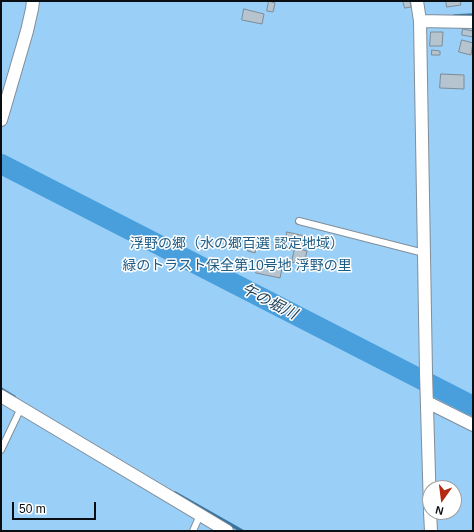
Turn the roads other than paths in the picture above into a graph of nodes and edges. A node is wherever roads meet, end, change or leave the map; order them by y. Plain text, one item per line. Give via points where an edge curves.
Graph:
1 (33, 1) edge
2 (417, 1) edge
3 (420, 21) junction
4 (473, 22) edge
5 (1, 120) edge
6 (299, 221) dead end
7 (424, 253) junction
8 (1, 396) edge
9 (427, 399) junction
10 (21, 408) junction
11 (473, 425) edge
12 (1, 450) edge
13 (429, 480) edge
14 (200, 515) junction
15 (430, 520) edge
16 (193, 531) edge
17 (227, 531) edge
18 (431, 531) edge

1 - 5 street
2 - 3 street
3 - 4 street
3 - 7 street
6 - 7 lane
7 - 9 street
8 - 10 street
9 - 11 street
9 - 13 street
10 - 12 lane
10 - 14 street
14 - 16 lane
14 - 17 street
15 - 18 street

